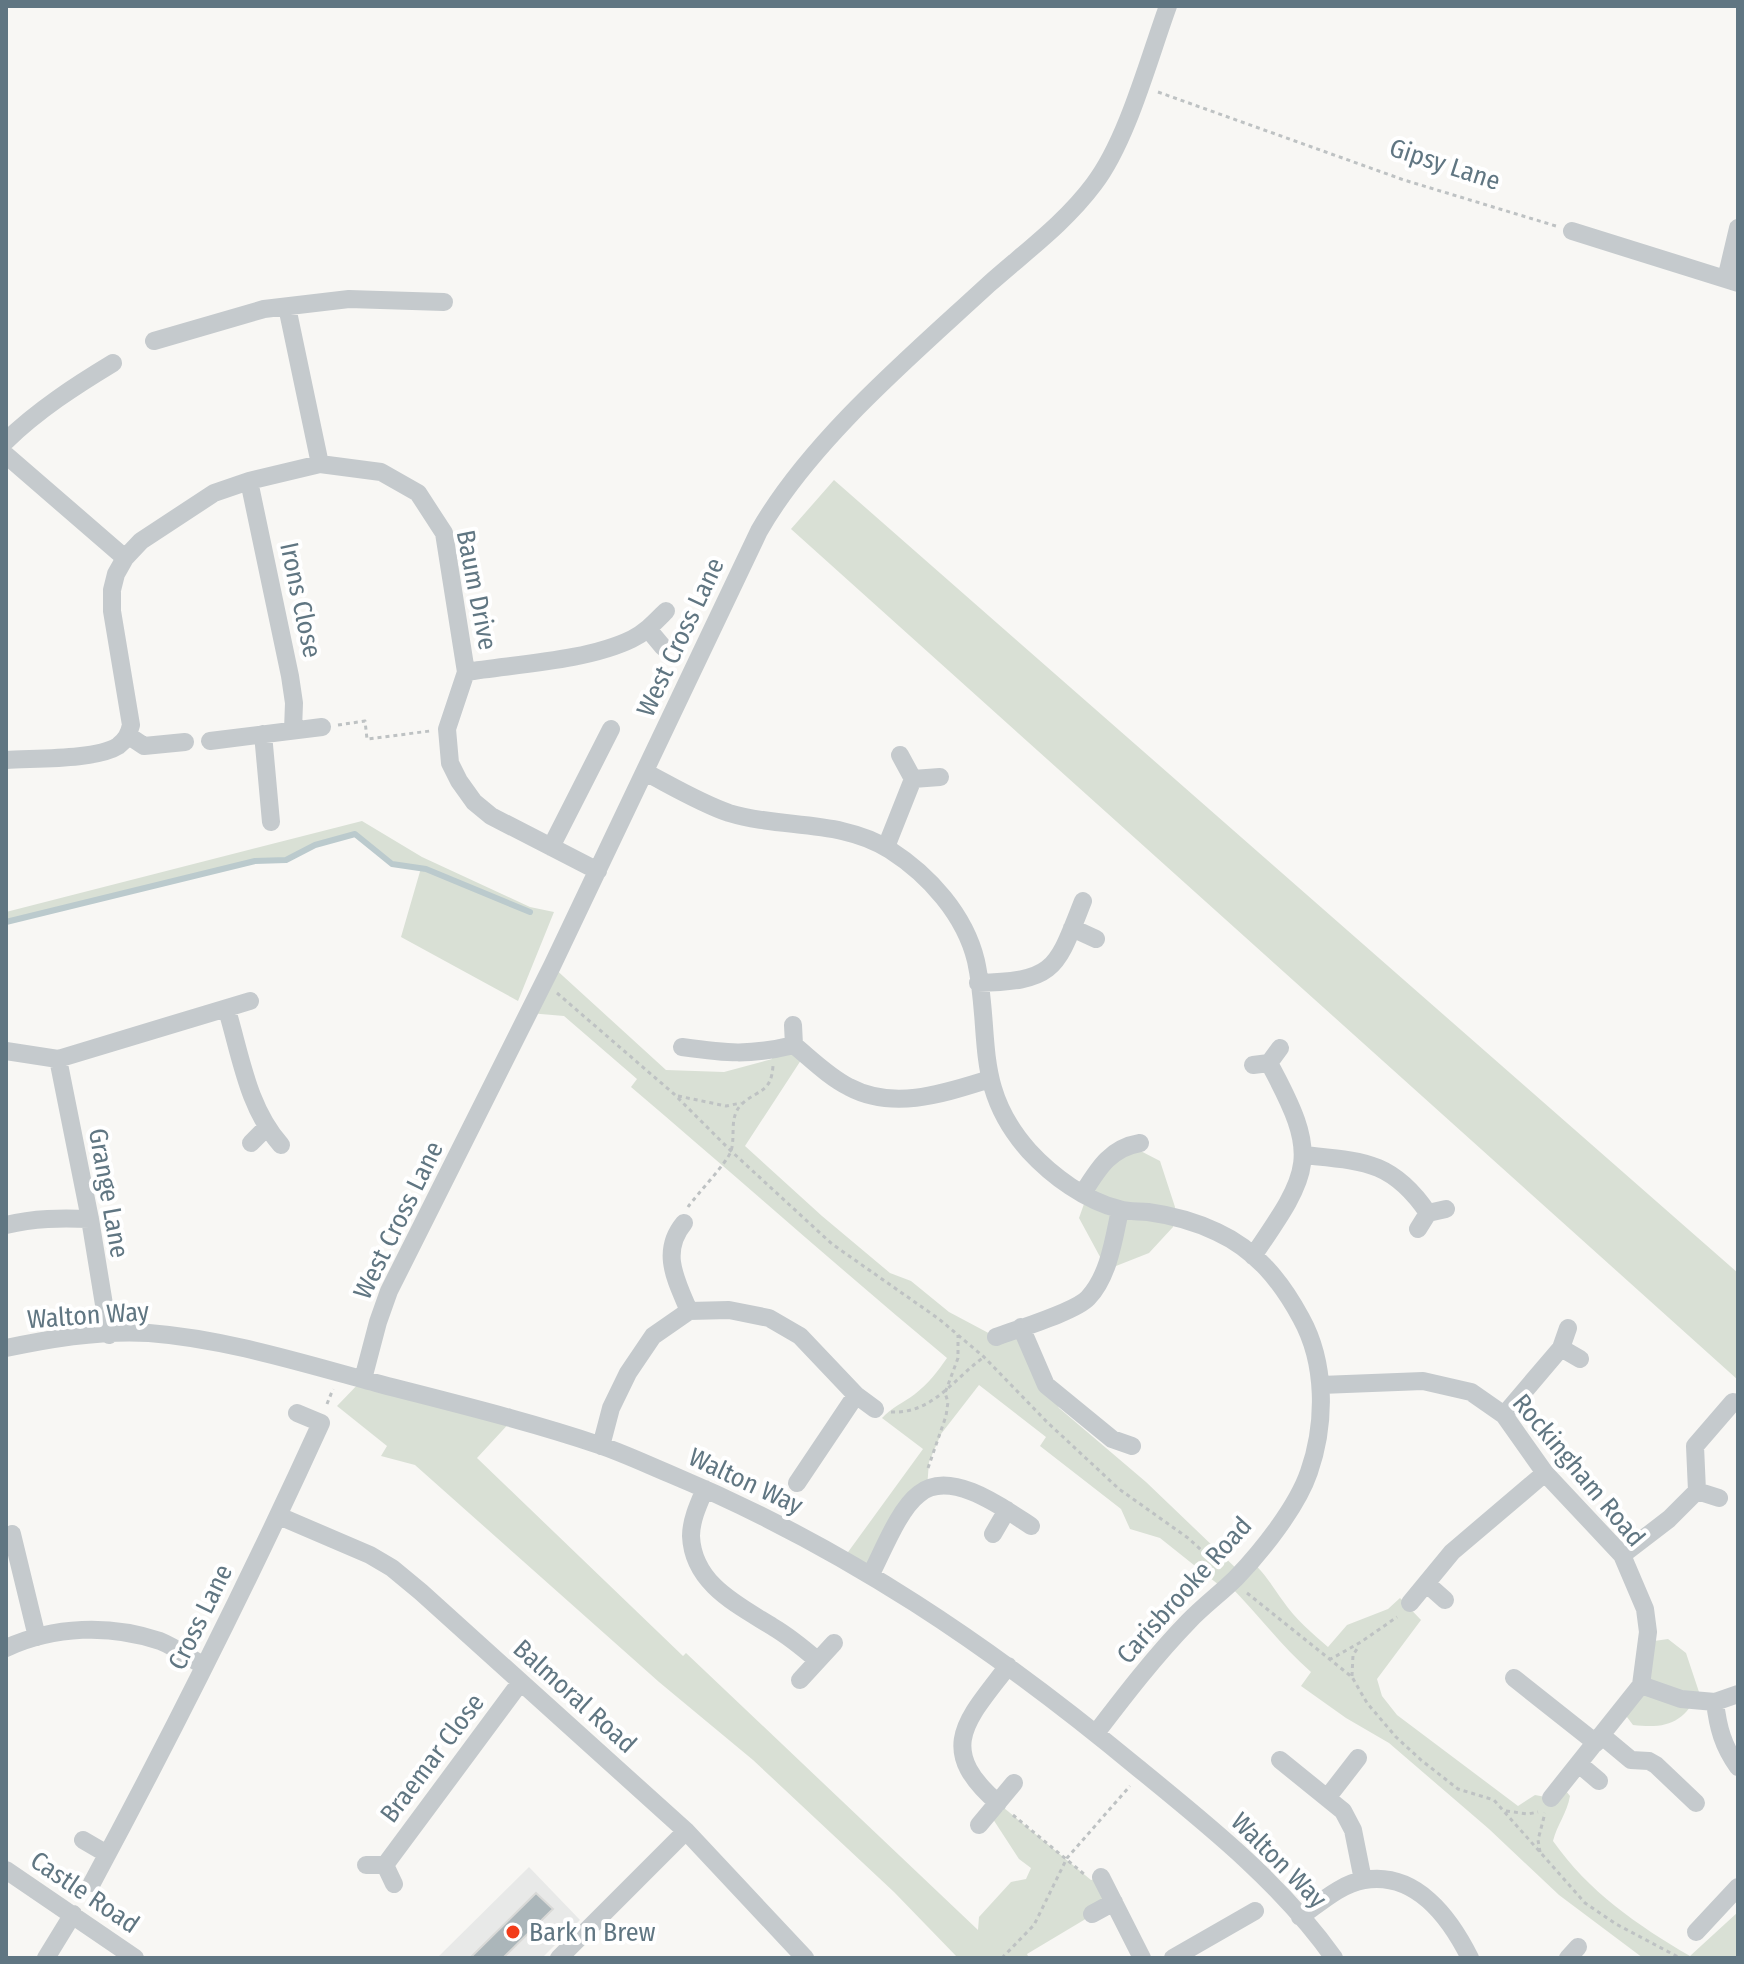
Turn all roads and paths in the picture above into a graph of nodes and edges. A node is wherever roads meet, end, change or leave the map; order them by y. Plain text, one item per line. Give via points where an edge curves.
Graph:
1 (1168, 6) edge
2 (1139, 85) junction
3 (1738, 228) edge
4 (1572, 231) joint
5 (1732, 281) edge
6 (444, 302) dead end
7 (287, 307) junction
8 (154, 341) dead end
9 (113, 363) dead end
10 (6, 441) edge
11 (6, 455) edge
12 (320, 464) junction
13 (249, 481) junction
14 (125, 558) junction
15 (666, 611) dead end
16 (648, 629) junction
17 (663, 647) dead end
18 (466, 672) junction
19 (322, 727) joint
20 (447, 729) junction
21 (611, 729) dead end
22 (293, 730) junction
23 (263, 734) junction
24 (129, 736) junction
25 (210, 741) dead end
26 (185, 742) dead end
27 (900, 755) dead end
28 (6, 760) edge
29 (645, 772) junction
30 (940, 777) dead end
31 (913, 779) junction
32 (271, 822) dead end
33 (551, 847) junction
34 (886, 847) junction
35 (598, 871) junction
36 (1083, 901) dead end
37 (1072, 928) junction
38 (1096, 939) dead end
39 (547, 976) junction
40 (978, 983) junction
41 (250, 1001) dead end
42 (227, 1010) junction
43 (793, 1025) dead end
44 (794, 1045) junction
45 (682, 1047) dead end
46 (1280, 1048) dead end
47 (772, 1050) junction
48 (6, 1051) edge
49 (58, 1059) junction
50 (990, 1079) junction
51 (674, 1094) junction
52 (743, 1103) junction
53 (266, 1128) junction
54 (251, 1143) dead end
55 (1140, 1143) dead end
56 (281, 1145) dead end
57 (731, 1151) junction
58 (1303, 1155) junction
59 (1083, 1193) junction
60 (1120, 1210) junction
61 (1431, 1217) dead end
62 (90, 1219) junction
63 (684, 1223) joint
64 (6, 1225) edge
65 (1253, 1256) junction
66 (689, 1311) junction
67 (1021, 1327) junction
68 (1568, 1328) dead end
69 (109, 1335) junction
70 (958, 1335) junction
71 (996, 1337) dead end
72 (6, 1348) edge
73 (1561, 1348) junction
74 (984, 1357) junction
75 (1580, 1359) dead end
76 (339, 1373) junction
77 (363, 1379) junction
78 (1321, 1385) junction
79 (945, 1393) junction
80 (856, 1395) junction
81 (1733, 1402) dead end
82 (875, 1409) joint
83 (297, 1413) dead end
84 (1504, 1415) junction
85 (321, 1423) junction
86 (601, 1446) junction
87 (1132, 1446) dead end
88 (1545, 1473) junction
89 (797, 1483) dead end
90 (1696, 1484) junction
91 (927, 1488) junction
92 (705, 1489) junction
93 (1719, 1498) dead end
94 (1007, 1510) junction
95 (279, 1516) junction
96 (1031, 1526) dead end
97 (12, 1534) dead end
98 (993, 1534) dead end
99 (1622, 1555) junction
100 (871, 1574) junction
101 (1234, 1580) junction
102 (1427, 1584) junction
103 (1445, 1600) dead end
104 (1410, 1603) joint
105 (37, 1637) junction
106 (1361, 1642) junction
107 (834, 1643) dead end
108 (6, 1648) edge
109 (817, 1660) junction
110 (1329, 1660) junction
111 (204, 1666) junction
112 (1008, 1666) junction
113 (1352, 1677) junction
114 (1514, 1678) dead end
115 (800, 1680) dead end
116 (520, 1683) junction
117 (1641, 1685) junction
118 (1738, 1694) edge
119 (1715, 1702) junction
120 (1096, 1733) junction
121 (1599, 1739) junction
122 (1358, 1758) dead end
123 (1280, 1760) dead end
124 (1580, 1765) junction
125 (1738, 1767) edge
126 (1142, 1771) junction
127 (1599, 1781) dead end
128 (1014, 1783) dead end
129 (1327, 1798) junction
130 (1551, 1798) junction
131 (998, 1803) junction
132 (1696, 1803) dead end
133 (1506, 1811) junction
134 (979, 1825) dead end
135 (686, 1831) junction
136 (83, 1840) dead end
137 (1540, 1853) junction
138 (107, 1854) junction
139 (1067, 1858) junction
140 (6, 1870) edge
141 (1101, 1877) joint
142 (1363, 1880) junction
143 (92, 1883) dead end
144 (394, 1884) dead end
145 (1738, 1887) edge
146 (1114, 1902) junction
147 (1255, 1911) dead end
148 (73, 1914) junction
149 (1092, 1914) dead end
150 (1300, 1917) junction
151 (1696, 1932) dead end
152 (46, 1958) edge
153 (135, 1958) edge
154 (559, 1958) edge
155 (805, 1958) edge
156 (1002, 1958) edge
157 (1142, 1958) edge
158 (1174, 1958) edge
159 (1334, 1958) edge
160 (1470, 1958) edge
161 (1680, 1958) edge

1 - 2 street, West Cross Lane
2 - 4 path, Gipsy Lane via 1404,180
2 - 29 street, West Cross Lane via 1119,141 1072,212 864,403 777,499
3 - 5 street
4 - 5 street
6 - 7 street via 349,299
7 - 8 street
7 - 12 street
9 - 10 street
11 - 14 street
12 - 13 street, Baum Drive
12 - 18 street, Baum Drive via 381,472 418,493 433,513 444,533
13 - 14 street, Baum Drive via 214,493 172,519
13 - 22 street, Irons Close via 290,676
14 - 24 street, Baum Drive via 112,590 112,611
15 - 16 street
16 - 17 street
16 - 18 street via 584,654
18 - 20 street, Baum Drive
19 - 20 path via 365,721 367,739
19 - 22 street
20 - 33 street, Baum Drive via 450,763 474,802
21 - 33 street
22 - 23 street
23 - 25 street
23 - 32 street
24 - 26 street via 144,746
24 - 28 street via 108,751
27 - 31 street
29 - 34 street, Carisbrooke Road via 729,813 845,831
29 - 35 street, West Cross Lane
30 - 31 street
31 - 34 street
33 - 35 street, Baum Drive
34 - 40 street, Carisbrooke Road via 932,883 950,907 975,959
35 - 39 street, West Cross Lane
36 - 37 street
37 - 38 street
37 - 40 street via 1062,953 1035,977
39 - 51 path via 558,993
39 - 77 street, West Cross Lane via 389,1291
40 - 50 street, Carisbrooke Road
41 - 42 street
42 - 49 street
42 - 53 street
43 - 44 street
44 - 47 street
44 - 50 street via 848,1087 877,1098 941,1094
45 - 47 street via 736,1054
46 - 58 street via 1261,1064 1295,1112
47 - 52 path via 771,1079 764,1091
48 - 49 street
49 - 62 street, Grange Lane
50 - 59 street, Carisbrooke Road via 1012,1130 1058,1177
51 - 52 path via 726,1106
51 - 57 path
52 - 57 path via 735,1117
53 - 54 street
53 - 56 street
55 - 59 street via 1113,1153
57 - 63 path via 679,1218
57 - 70 path via 832,1244
58 - 61 street via 1347,1159 1389,1172 1414,1192
58 - 65 street via 1290,1202
59 - 60 street, Carisbrooke Road
60 - 65 street, Carisbrooke Road via 1194,1224
60 - 67 street via 1105,1266 1088,1298
62 - 64 street via 55,1217
62 - 69 street, Grange Lane
63 - 66 street via 670,1248
65 - 78 street, Carisbrooke Road via 1286,1290 1309,1331
66 - 80 street via 729,1310 769,1318 800,1336
66 - 86 street via 653,1336 628,1373
67 - 71 street
67 - 87 street via 1046,1385 1112,1439
68 - 73 street
69 - 72 street, Walton Way
69 - 76 street, Walton Way via 147,1333 200,1340
70 - 74 path
70 - 79 path via 958,1358
73 - 75 street
73 - 84 street
74 - 79 path
74 - 101 path via 1119,1489 1188,1538
76 - 77 street, Walton Way
76 - 85 path
77 - 86 street, Walton Way
78 - 84 street, Rockingham Road via 1423,1381 1471,1392
78 - 101 street, Carisbrooke Road via 1320,1422 1309,1473 1286,1515
79 - 82 path via 902,1413
79 - 91 path via 946,1416 929,1462
80 - 82 street
80 - 89 street
81 - 90 street via 1695,1446
83 - 85 street
84 - 88 street, Rockingham Road
85 - 95 street, Cross Lane
86 - 92 street, Walton Way
88 - 99 street, Rockingham Road
88 - 102 street via 1475,1529
90 - 93 street
90 - 99 street via 1669,1519
91 - 94 street via 968,1490
91 - 100 street via 907,1507
92 - 100 street, Walton Way
92 - 109 street via 691,1537 705,1576 725,1599 792,1638
94 - 96 street
94 - 98 street
95 - 111 street, Cross Lane
95 - 116 street, Balmoral Road via 392,1568
97 - 105 street
99 - 117 street, Rockingham Road via 1645,1609 1648,1632
100 - 112 street, Walton Way
101 - 110 path
101 - 120 street, Carisbrooke Road via 1188,1622
102 - 103 street
102 - 104 street
104 - 106 path
105 - 108 street
105 - 111 street via 51,1632 121,1632 162,1642
106 - 110 path
106 - 113 path via 1353,1655
107 - 109 street
109 - 115 street
110 - 113 path
111 - 138 street, Cross Lane
112 - 120 street, Walton Way
112 - 131 street via 967,1721 962,1741 970,1775
113 - 133 path via 1367,1703 1421,1760 1458,1789 1494,1800
114 - 121 street
116 - 135 street, Balmoral Road
116 - 144 street, Braemar Close via 376,1865
117 - 119 street via 1681,1699
117 - 121 street
118 - 119 street
119 - 125 street via 1726,1750
120 - 126 street, Walton Way
121 - 124 street
121 - 132 street via 1631,1760 1656,1765
122 - 129 street
123 - 129 street
124 - 127 street
124 - 130 street
126 - 139 path
126 - 150 street, Walton Way via 1250,1864
128 - 131 street
129 - 142 street via 1343,1811 1353,1830
130 - 133 path via 1539,1811
130 - 137 path via 1541,1822
131 - 134 street
131 - 139 path
133 - 137 path
135 - 154 street
135 - 155 street, Balmoral Road
136 - 138 street
137 - 161 path via 1585,1903
138 - 143 street, Cross Lane
139 - 141 path via 1092,1881
139 - 156 path via 1034,1925
140 - 148 street, Castle Road
141 - 146 street
142 - 150 street via 1339,1889
142 - 160 street via 1413,1888 1434,1903
145 - 151 street
146 - 149 street
146 - 157 street
147 - 158 street
148 - 152 street
148 - 153 street, Castle Road
150 - 159 street, Walton Way

